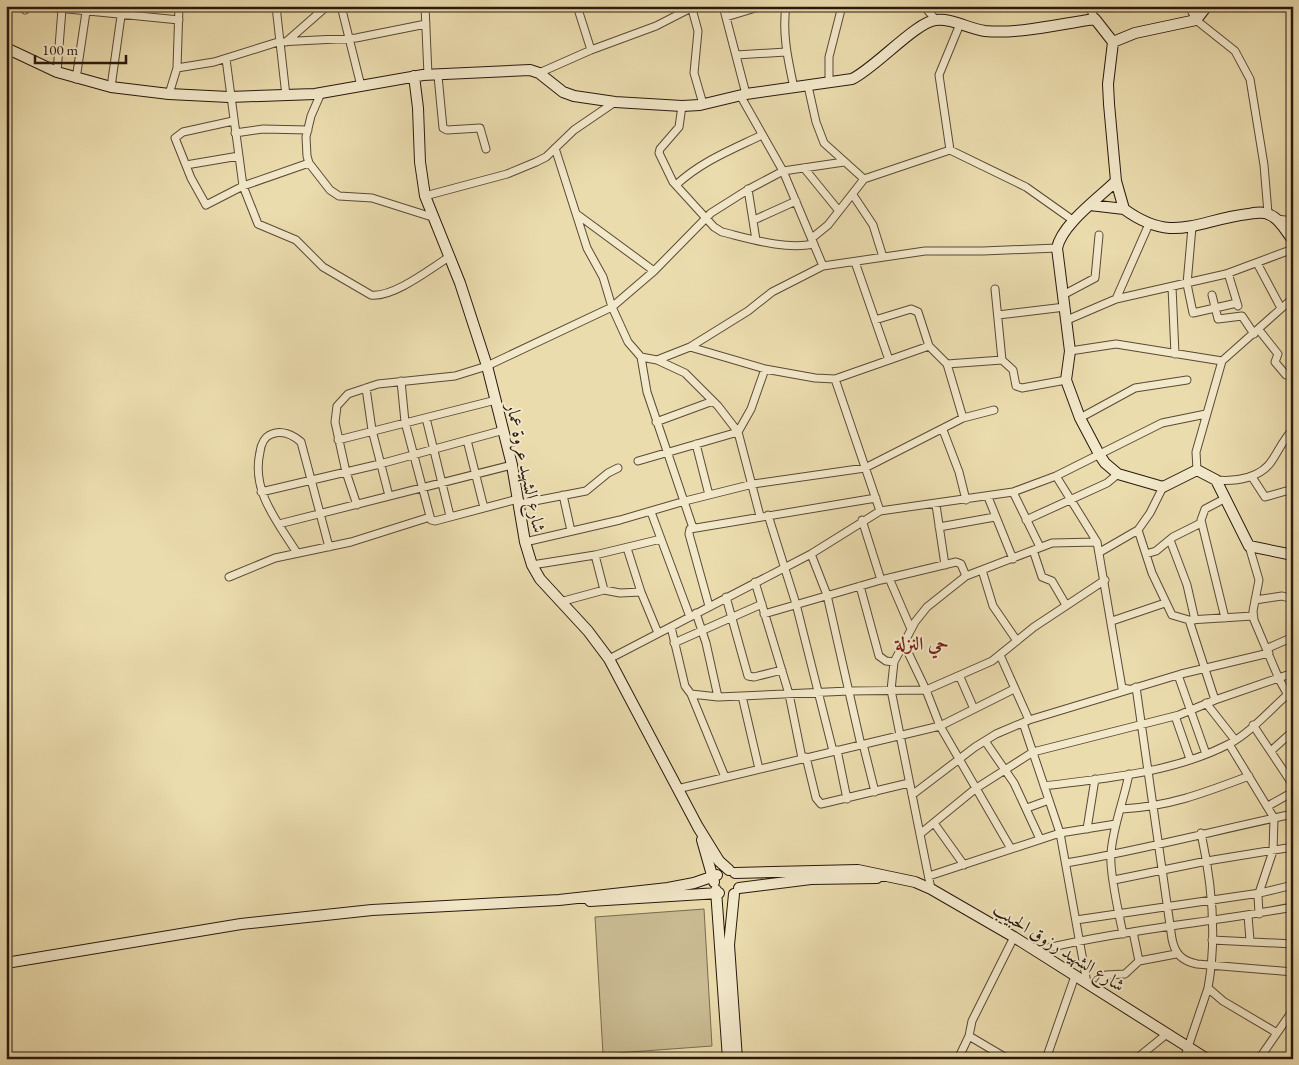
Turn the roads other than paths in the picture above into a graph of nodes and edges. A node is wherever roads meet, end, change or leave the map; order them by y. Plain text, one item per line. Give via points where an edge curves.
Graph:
1 (38, 6) edge
2 (179, 6) edge
3 (276, 6) edge
4 (327, 6) edge
5 (341, 6) edge
6 (425, 6) edge
7 (576, 6) edge
8 (723, 6) edge
9 (762, 6) edge
10 (786, 6) edge
11 (842, 6) edge
12 (924, 6) edge
13 (1089, 6) edge
14 (1189, 6) edge
15 (1207, 6) edge
16 (693, 8) edge
17 (62, 9) junction
18 (86, 12) junction
19 (121, 16) junction
20 (726, 17) junction
21 (935, 19) junction
22 (1095, 19) junction
23 (179, 20) junction
24 (1196, 20) junction
25 (426, 24) junction
26 (960, 24) junction
27 (348, 39) junction
28 (282, 42) junction
29 (1113, 42) junction
30 (6, 48) edge
31 (591, 50) junction
32 (786, 52) junction
33 (736, 55) junction
34 (226, 59) junction
35 (177, 68) junction
36 (57, 72) junction
37 (539, 73) junction
38 (433, 75) junction
39 (414, 76) junction
40 (76, 79) junction
41 (829, 84) junction
42 (361, 86) junction
43 (808, 86) junction
44 (111, 87) junction
45 (794, 88) junction
46 (321, 93) junction
47 (169, 94) junction
48 (743, 95) junction
49 (286, 96) junction
50 (230, 97) junction
51 (615, 102) junction
52 (703, 104) junction
53 (682, 106) junction
54 (233, 121) junction
55 (308, 130) junction
56 (235, 133) junction
57 (762, 135) junction
58 (555, 148) junction
59 (486, 149) dead end
60 (950, 150) junction
61 (239, 156) junction
62 (844, 162) junction
63 (309, 163) junction
64 (186, 165) junction
65 (804, 168) junction
66 (783, 171) junction
67 (864, 179) junction
68 (1116, 181) junction
69 (676, 185) junction
70 (243, 186) junction
71 (748, 189) junction
72 (853, 195) junction
73 (425, 196) junction
74 (796, 200) junction
75 (1090, 205) junction
76 (1124, 209) junction
77 (839, 211) junction
78 (577, 214) junction
79 (1273, 216) junction
80 (432, 217) junction
81 (707, 217) junction
82 (754, 220) junction
83 (1293, 220) edge
84 (1074, 221) junction
85 (1149, 224) junction
86 (1192, 227) junction
87 (1100, 235) dead end
88 (756, 240) junction
89 (1293, 240) edge
90 (813, 241) junction
91 (1057, 248) junction
92 (1293, 249) edge
93 (449, 257) junction
94 (883, 257) junction
95 (855, 262) junction
96 (1257, 263) junction
97 (823, 266) junction
98 (654, 271) junction
99 (1228, 273) junction
100 (1187, 284) junction
101 (1172, 287) junction
102 (995, 289) dead end
103 (1063, 295) junction
104 (1212, 295) dead end
105 (1293, 298) edge
106 (1116, 300) junction
107 (612, 307) junction
108 (1065, 307) junction
109 (1216, 308) junction
110 (1281, 308) junction
111 (998, 315) junction
112 (875, 320) junction
113 (1067, 320) junction
114 (1256, 332) junction
115 (929, 346) junction
116 (690, 347) junction
117 (1070, 351) junction
118 (1176, 354) junction
119 (641, 356) junction
120 (657, 360) junction
121 (889, 360) junction
122 (1002, 360) junction
123 (1222, 361) junction
124 (947, 364) junction
125 (487, 366) junction
126 (765, 369) junction
127 (1286, 375) dead end
128 (835, 379) junction
129 (1066, 380) junction
130 (1187, 380) dead end
131 (400, 381) junction
132 (366, 388) junction
133 (496, 400) junction
134 (713, 401) junction
135 (994, 410) dead end
136 (1206, 414) junction
137 (426, 418) junction
138 (963, 418) junction
139 (1080, 418) junction
140 (404, 422) junction
141 (656, 422) junction
142 (1293, 429) edge
143 (372, 430) junction
144 (504, 430) junction
145 (943, 430) junction
146 (738, 432) junction
147 (338, 440) junction
148 (467, 440) junction
149 (696, 444) junction
150 (434, 449) junction
151 (668, 452) junction
152 (1099, 454) junction
153 (412, 455) junction
154 (638, 461) dead end
155 (380, 464) junction
156 (512, 465) junction
157 (618, 468) dead end
158 (865, 468) junction
159 (1197, 470) junction
160 (346, 472) junction
161 (476, 474) junction
162 (1118, 474) junction
163 (1056, 476) junction
164 (1252, 477) junction
165 (1216, 480) junction
166 (311, 481) junction
167 (442, 483) junction
168 (753, 484) junction
169 (1163, 487) junction
170 (422, 488) junction
171 (1293, 488) edge
172 (261, 492) junction
173 (1013, 492) junction
174 (563, 495) junction
175 (709, 495) junction
176 (389, 496) junction
177 (988, 497) junction
178 (876, 498) junction
179 (1070, 498) junction
180 (1224, 499) junction
181 (966, 500) junction
182 (685, 501) junction
183 (519, 502) junction
184 (357, 505) junction
185 (936, 505) junction
186 (484, 508) junction
187 (880, 511) junction
188 (651, 512) junction
189 (320, 515) junction
190 (768, 515) junction
191 (450, 516) junction
192 (760, 516) junction
193 (994, 516) junction
194 (430, 517) junction
195 (862, 520) junction
196 (1026, 520) junction
197 (1201, 523) junction
198 (279, 524) junction
199 (939, 527) junction
200 (693, 528) junction
201 (1138, 530) junction
202 (571, 532) junction
203 (661, 539) junction
204 (1170, 540) junction
205 (525, 542) junction
206 (1097, 542) junction
207 (1249, 546) junction
208 (330, 548) junction
209 (627, 548) junction
210 (1036, 549) junction
211 (1100, 552) junction
212 (297, 553) junction
213 (811, 554) junction
214 (1146, 554) junction
215 (595, 555) junction
216 (1293, 555) edge
217 (1013, 559) junction
218 (532, 565) junction
219 (945, 565) junction
220 (785, 568) junction
221 (982, 570) junction
222 (966, 576) junction
223 (229, 577) dead end
224 (889, 578) junction
225 (881, 580) junction
226 (1105, 580) junction
227 (755, 582) junction
228 (860, 586) junction
229 (604, 590) junction
230 (641, 592) junction
231 (827, 595) junction
232 (726, 597) junction
233 (1293, 599) edge
234 (1255, 600) junction
235 (560, 602) junction
236 (1165, 603) junction
237 (762, 604) junction
238 (796, 604) junction
239 (1066, 605) junction
240 (709, 606) junction
241 (764, 614) junction
242 (693, 615) junction
243 (1253, 616) junction
244 (732, 617) junction
245 (1226, 618) junction
246 (1192, 620) junction
247 (1112, 621) junction
248 (671, 627) junction
249 (911, 629) junction
250 (703, 632) junction
251 (658, 634) junction
252 (1293, 637) edge
253 (1017, 641) junction
254 (674, 643) junction
255 (904, 644) junction
256 (1269, 650) junction
257 (1000, 655) junction
258 (609, 659) junction
259 (894, 662) junction
260 (1204, 668) junction
261 (782, 670) junction
262 (1293, 673) edge
263 (1178, 675) junction
264 (960, 676) junction
265 (1279, 679) junction
266 (1136, 687) junction
267 (1014, 689) junction
268 (1128, 689) junction
269 (891, 690) junction
270 (926, 690) junction
271 (849, 691) junction
272 (820, 693) junction
273 (691, 694) junction
274 (789, 694) junction
275 (1287, 695) junction
276 (742, 696) junction
277 (718, 697) junction
278 (1215, 700) junction
279 (1206, 703) junction
280 (1293, 704) edge
281 (974, 709) junction
282 (1190, 711) junction
283 (1175, 716) junction
284 (1026, 721) junction
285 (1253, 725) junction
286 (940, 726) junction
287 (1141, 726) junction
288 (1293, 730) edge
289 (900, 737) junction
290 (986, 741) junction
291 (1232, 742) junction
292 (862, 744) junction
293 (835, 751) junction
294 (1270, 751) junction
295 (1032, 752) junction
296 (1206, 754) junction
297 (804, 758) junction
298 (958, 759) junction
299 (1190, 759) junction
300 (759, 768) junction
301 (1004, 769) junction
302 (1147, 771) junction
303 (1129, 774) junction
304 (1249, 776) junction
305 (725, 777) junction
306 (1095, 779) junction
307 (910, 783) junction
308 (1293, 785) edge
309 (1044, 786) junction
310 (677, 789) junction
311 (975, 789) junction
312 (874, 792) junction
313 (1293, 792) edge
314 (912, 795) junction
315 (847, 799) junction
316 (1048, 800) junction
317 (1268, 806) junction
318 (1153, 807) junction
319 (1027, 808) junction
320 (1122, 809) junction
321 (1293, 814) edge
322 (1274, 818) junction
323 (934, 823) junction
324 (1116, 824) junction
325 (698, 828) junction
326 (1087, 829) junction
327 (1060, 833) junction
328 (1202, 833) junction
329 (920, 834) junction
330 (1040, 839) junction
331 (1159, 845) junction
332 (1010, 847) junction
333 (1293, 847) edge
334 (1273, 850) junction
335 (1110, 855) junction
336 (1207, 861) junction
337 (1066, 863) junction
338 (964, 865) junction
339 (1162, 871) junction
340 (732, 872) junction
341 (929, 876) junction
342 (888, 878) junction
343 (1114, 880) junction
344 (716, 885) junction
345 (755, 885) junction
346 (1293, 885) edge
347 (931, 889) junction
348 (736, 891) junction
349 (1260, 894) junction
350 (559, 900) junction
351 (1211, 900) junction
352 (1168, 906) junction
353 (1293, 907) edge
354 (732, 909) junction
355 (1120, 914) junction
356 (1258, 914) junction
357 (1248, 916) junction
358 (1076, 920) junction
359 (1212, 921) junction
360 (1170, 926) junction
361 (1134, 932) junction
362 (1124, 934) junction
363 (1014, 937) junction
364 (1079, 940) junction
365 (1212, 940) junction
366 (1250, 940) junction
367 (1293, 944) edge
368 (1035, 950) junction
369 (1176, 954) junction
370 (1139, 961) junction
371 (6, 963) edge
372 (1210, 966) junction
373 (1293, 972) edge
374 (1075, 976) junction
375 (1087, 983) junction
376 (1208, 988) junction
377 (1096, 989) junction
378 (1293, 1010) edge
379 (1168, 1033) junction
380 (1277, 1033) junction
381 (969, 1036) junction
382 (1188, 1046) junction
383 (997, 1056) edge
384 (728, 1059) edge
385 (737, 1059) edge
386 (958, 1059) edge
387 (1008, 1059) edge
388 (1046, 1059) edge
389 (1136, 1059) edge
390 (1184, 1059) edge
391 (1207, 1059) edge
392 (1259, 1059) edge

1 - 17 street
2 - 23 street
3 - 28 street
4 - 28 street
5 - 27 street
6 - 25 street
7 - 31 street
8 - 20 street
9 - 20 street
10 - 32 street
11 - 41 street via 829,58
12 - 21 street
13 - 22 street
14 - 24 street
15 - 24 street
16 - 31 street via 656,26
16 - 52 street via 698,31 694,73
17 - 18 street
17 - 36 street
18 - 19 street
18 - 40 street
19 - 23 street
19 - 44 street
20 - 33 street
21 - 26 street
21 - 41 street via 912,33 860,75
22 - 26 street via 1042,28 995,31
22 - 29 street
23 - 35 street
24 - 29 street via 1135,33
24 - 79 street via 1235,50 1250,79
25 - 27 street
25 - 38 street
26 - 60 street via 939,75
27 - 28 street
27 - 42 street
28 - 34 street
28 - 49 street
29 - 68 street via 1108,84
30 - 36 street
31 - 37 street
32 - 33 street
32 - 45 street
33 - 48 street
34 - 35 street
34 - 50 street
35 - 47 street
36 - 40 street
37 - 38 street via 521,70
37 - 51 street via 568,94
38 - 39 street
38 - 59 street via 443,128 480,128
39 - 42 street
39 - 73 street, شارع الشهيد عروة عمار
40 - 44 street
41 - 43 street
42 - 46 street
43 - 45 street
43 - 62 street via 824,143
44 - 47 street
45 - 48 street
46 - 49 street
46 - 55 street
47 - 50 street
48 - 52 street
48 - 57 street
49 - 50 street
50 - 54 street
51 - 53 street
51 - 58 street via 574,130
52 - 53 street
53 - 69 street via 680,125 659,151
54 - 56 street
54 - 64 street via 176,135 175,142
55 - 56 street via 271,129
55 - 63 street via 306,147
56 - 61 street
57 - 66 street
57 - 69 street via 708,160
58 - 73 street via 546,157 522,169
58 - 78 street
60 - 67 street
60 - 84 street via 1026,187
61 - 64 street
61 - 70 street
62 - 65 street
62 - 67 street
63 - 70 street
63 - 80 street via 330,190 339,196 372,198
64 - 70 street via 206,205
65 - 66 street
65 - 77 street
66 - 71 street
66 - 74 street
67 - 72 street
68 - 75 street
68 - 76 street
69 - 81 street
70 - 93 street via 258,224 296,240 324,267 371,295 394,290
71 - 81 street
71 - 82 street
72 - 77 street
72 - 94 street via 874,225
73 - 80 street, شارع الشهيد عروة عمار
74 - 82 street
74 - 90 street
75 - 76 street
75 - 84 street
76 - 85 street
77 - 90 street
78 - 98 street
78 - 107 street via 587,248 603,277
79 - 83 street
79 - 86 street via 1245,214
79 - 89 street
80 - 93 street, شارع الشهيد عروة عمار
81 - 88 street via 719,231
81 - 98 street
82 - 88 street
84 - 91 street
85 - 86 street via 1175,229
85 - 106 street
86 - 100 street
87 - 103 street via 1095,278
88 - 90 street via 794,246
90 - 97 street
91 - 94 street via 924,251
91 - 103 street
92 - 96 street
93 - 125 street, شارع الشهيد عروة عمار
94 - 95 street
95 - 97 street
95 - 112 street
96 - 99 street
96 - 110 street
97 - 116 street via 772,292
98 - 107 street
99 - 100 street
99 - 109 street via 1238,305
100 - 101 street
100 - 109 street via 1193,313
101 - 106 street
101 - 118 street
102 - 111 street
103 - 108 street
104 - 109 street
105 - 110 street
106 - 113 street
107 - 119 street via 628,342
107 - 125 street
108 - 111 street
108 - 113 street
109 - 114 street via 1218,319 1242,316
110 - 114 street
111 - 122 street
112 - 115 street via 914,310 919,314
112 - 121 street
113 - 117 street
114 - 123 street
114 - 127 street via 1278,354 1275,362
115 - 121 street
115 - 124 street
116 - 120 street
116 - 126 street
117 - 118 street via 1116,344
117 - 129 street
118 - 123 street
119 - 120 street
119 - 141 street via 644,381
120 - 134 street via 680,370
121 - 128 street
122 - 124 street
122 - 129 street via 1013,370 1018,388
123 - 136 street
124 - 138 street
125 - 131 street via 455,376
125 - 133 street, شارع الشهيد عروة عمار
126 - 128 street
126 - 146 street via 751,409
128 - 158 street
129 - 139 street
130 - 139 street via 1135,388
131 - 132 street
131 - 140 street
132 - 143 street
132 - 147 street via 348,394 337,406
133 - 137 street
133 - 144 street, شارع الشهيد عروة عمار
134 - 141 street
134 - 146 street
135 - 138 street
136 - 152 street via 1162,423
136 - 159 street via 1196,457
137 - 140 street
137 - 150 street
138 - 145 street
139 - 152 street
140 - 143 street
140 - 153 street
141 - 151 street
142 - 164 street via 1272,461
143 - 147 street
143 - 155 street
144 - 148 street
144 - 156 street, شارع الشهيد عروة عمار
145 - 158 street
145 - 181 street
146 - 149 street
146 - 168 street
147 - 160 street
148 - 150 street
148 - 161 street
149 - 151 street
149 - 175 street
150 - 153 street
150 - 167 street
151 - 154 street
151 - 182 street
152 - 162 street
152 - 163 street
153 - 155 street
153 - 170 street
155 - 160 street
155 - 176 street
156 - 161 street
156 - 183 street, شارع الشهيد عروة عمار
157 - 174 street via 592,488
158 - 168 street
158 - 178 street
159 - 165 street
159 - 169 street
160 - 166 street
160 - 184 street
161 - 167 street
161 - 186 street
162 - 169 street
162 - 179 street via 1106,483
163 - 173 street
163 - 179 street
164 - 165 street via 1232,482
164 - 171 street via 1265,497
165 - 180 street
166 - 172 street
166 - 172 street via 301,442 288,434 273,433 260,450 257,474
166 - 189 street
167 - 170 street
167 - 191 street
168 - 175 street
168 - 192 street
169 - 201 street
170 - 176 street
170 - 194 street
172 - 198 street
173 - 177 street
173 - 196 street
174 - 183 street
174 - 202 street
175 - 182 street
176 - 184 street
177 - 181 street
177 - 193 street
178 - 187 street
178 - 190 street
179 - 196 street
179 - 206 street
180 - 197 street via 1205,509
180 - 207 street
181 - 185 street
182 - 188 street
182 - 200 street
183 - 186 street
183 - 205 street, شارع الشهيد عروة عمار
184 - 189 street
185 - 187 street
185 - 199 street
186 - 191 street
187 - 195 street
188 - 202 street
188 - 203 street
189 - 198 street
189 - 208 street
190 - 192 street
190 - 220 street
191 - 194 street via 434,521
192 - 200 street
193 - 199 street
193 - 217 street
194 - 208 street
195 - 213 street
195 - 225 street
196 - 210 street
197 - 204 street
197 - 245 street
198 - 212 street
199 - 219 street
200 - 240 street via 688,534
201 - 211 street
201 - 214 street
202 - 205 street
203 - 209 street
203 - 242 street
204 - 214 street via 1163,547
204 - 246 street via 1187,585
205 - 218 street, شارع الشهيد عروة عمار
206 - 210 street via 1052,543
206 - 211 street
207 - 216 street
207 - 234 street via 1259,580
208 - 212 street
209 - 215 street
209 - 230 street
210 - 217 street
210 - 239 street via 1042,577 1052,581
211 - 226 street
212 - 223 street via 275,558
213 - 220 street
213 - 231 street
214 - 236 street
215 - 218 street
215 - 229 street
217 - 221 street
218 - 235 street, شارع الشهيد عروة عمار
219 - 222 street via 959,562
219 - 224 street
220 - 227 street
220 - 238 street
221 - 222 street
221 - 253 street via 993,606
222 - 249 street via 926,608
224 - 225 street
224 - 249 street
225 - 228 street
226 - 239 street
226 - 247 street
227 - 232 street
227 - 237 street
228 - 231 street
228 - 259 street via 879,656
229 - 230 street
229 - 235 street
230 - 251 street
231 - 238 street
231 - 271 street
232 - 240 street
232 - 244 street
233 - 234 street via 1282,596
234 - 243 street
235 - 258 street, شارع الشهيد عروة عمار
236 - 246 street via 1172,616
236 - 247 street
237 - 241 street
237 - 244 street
238 - 241 street
238 - 272 street
239 - 253 street
240 - 242 street
241 - 261 street
242 - 248 street
242 - 250 street
243 - 245 street
243 - 256 street
244 - 250 street
244 - 261 street via 748,676
245 - 246 street
246 - 260 street
247 - 268 street via 1122,688
248 - 251 street
248 - 254 street
249 - 255 street
250 - 254 street
250 - 277 street
251 - 258 street
252 - 256 street
253 - 257 street
254 - 273 street via 685,686
255 - 259 street
255 - 270 street
256 - 260 street
256 - 265 street
257 - 264 street
257 - 267 street
258 - 310 street, شارع الشهيد عروة عمار
259 - 269 street
260 - 263 street
260 - 278 street
261 - 274 street
262 - 265 street
263 - 266 street
263 - 282 street
264 - 270 street
264 - 281 street
265 - 275 street
265 - 278 street
266 - 268 street
266 - 287 street
267 - 281 street
267 - 284 street
268 - 284 street
269 - 270 street
269 - 271 street
269 - 289 street
270 - 286 street
271 - 272 street
271 - 292 street
272 - 274 street
272 - 293 street
273 - 277 street
273 - 305 street
274 - 276 street
274 - 297 street
275 - 280 street
275 - 285 street
276 - 277 street
276 - 300 street
278 - 279 street
279 - 282 street
279 - 291 street
281 - 286 street
282 - 283 street
282 - 296 street
283 - 287 street
283 - 299 street
284 - 290 street
284 - 295 street
285 - 291 street
285 - 294 street
286 - 289 street
286 - 298 street
287 - 295 street
287 - 302 street
288 - 294 street
289 - 292 street
289 - 307 street
290 - 298 street
290 - 301 street
291 - 296 street
291 - 304 street
292 - 293 street
292 - 312 street
293 - 297 street
293 - 315 street
294 - 308 street
295 - 301 street
295 - 309 street
296 - 299 street
297 - 300 street
297 - 315 street via 818,802
298 - 311 street
298 - 314 street
299 - 302 street
300 - 305 street
301 - 311 street
301 - 319 street
302 - 303 street
302 - 318 street
303 - 306 street
303 - 320 street
304 - 317 street
304 - 318 street
305 - 310 street
306 - 309 street
306 - 326 street
307 - 312 street
307 - 314 street
309 - 316 street
310 - 325 street, شارع الشهيد عروة عمار
311 - 323 street
311 - 332 street
312 - 315 street
313 - 317 street
314 - 329 street
316 - 319 street
316 - 327 street
317 - 322 street
318 - 320 street
318 - 331 street
319 - 330 street
320 - 324 street
321 - 322 street
322 - 328 street
322 - 334 street
323 - 329 street
323 - 338 street
324 - 326 street
324 - 335 street
325 - 340 street, شارع الشهيد عروة عمار via 719,860
325 - 344 street, شارع الشهيد عروة عمار
326 - 327 street
327 - 330 street
327 - 337 street
328 - 331 street
328 - 336 street
329 - 341 street
330 - 332 street
331 - 335 street
331 - 339 street
332 - 338 street
333 - 334 street
334 - 336 street
334 - 349 street
335 - 337 street
335 - 343 street
336 - 339 street
336 - 351 street
337 - 358 street
338 - 341 street
339 - 343 street
339 - 352 street
340 - 342 street, شارع الشهيد رزوق الحبيب via 847,870
340 - 344 street
340 - 348 street via 739,878
341 - 347 street
342 - 345 street, شارع الشهيد رزوق الحبيب via 811,879
342 - 347 street, شارع الشهيد رزوق الحبيب via 915,882
343 - 355 street
344 - 348 street, شارع الشهيد رزوق الحبيب via 726,896
344 - 350 street via 604,901
344 - 350 street via 694,883
344 - 384 street, شارع الشهيد عروة عمار
345 - 348 street, شارع الشهيد رزوق الحبيب
345 - 354 street via 741,894
346 - 349 street
347 - 363 street, شارع الشهيد رزوق الحبيب
348 - 354 street
349 - 351 street
349 - 356 street
350 - 371 street via 372,910 241,924
351 - 352 street
351 - 359 street
352 - 355 street
352 - 360 street
353 - 356 street
354 - 385 street via 730,954
355 - 358 street
355 - 362 street
356 - 357 street
357 - 359 street
357 - 366 street
358 - 364 street
359 - 360 street
359 - 365 street
360 - 361 street
360 - 369 street
361 - 362 street
361 - 370 street
362 - 364 street
363 - 368 street, شارع الشهيد رزوق الحبيب
363 - 381 street via 972,1021
364 - 368 street
364 - 375 street
365 - 366 street
365 - 372 street
366 - 367 street
368 - 374 street, شارع الشهيد رزوق الحبيب
369 - 370 street
369 - 372 street via 1188,962
370 - 377 street via 1124,974 1106,975
372 - 373 street
372 - 376 street
374 - 375 street, شارع الشهيد رزوق الحبيب
374 - 388 street
375 - 377 street, شارع الشهيد رزوق الحبيب
376 - 380 street
376 - 382 street
377 - 379 street, شارع الشهيد رزوق الحبيب
378 - 380 street
379 - 382 street, شارع الشهيد رزوق الحبيب
379 - 389 street
380 - 392 street
381 - 383 street
381 - 386 street
382 - 390 street
382 - 391 street, شارع الشهيد رزوق الحبيب
383 - 387 street

